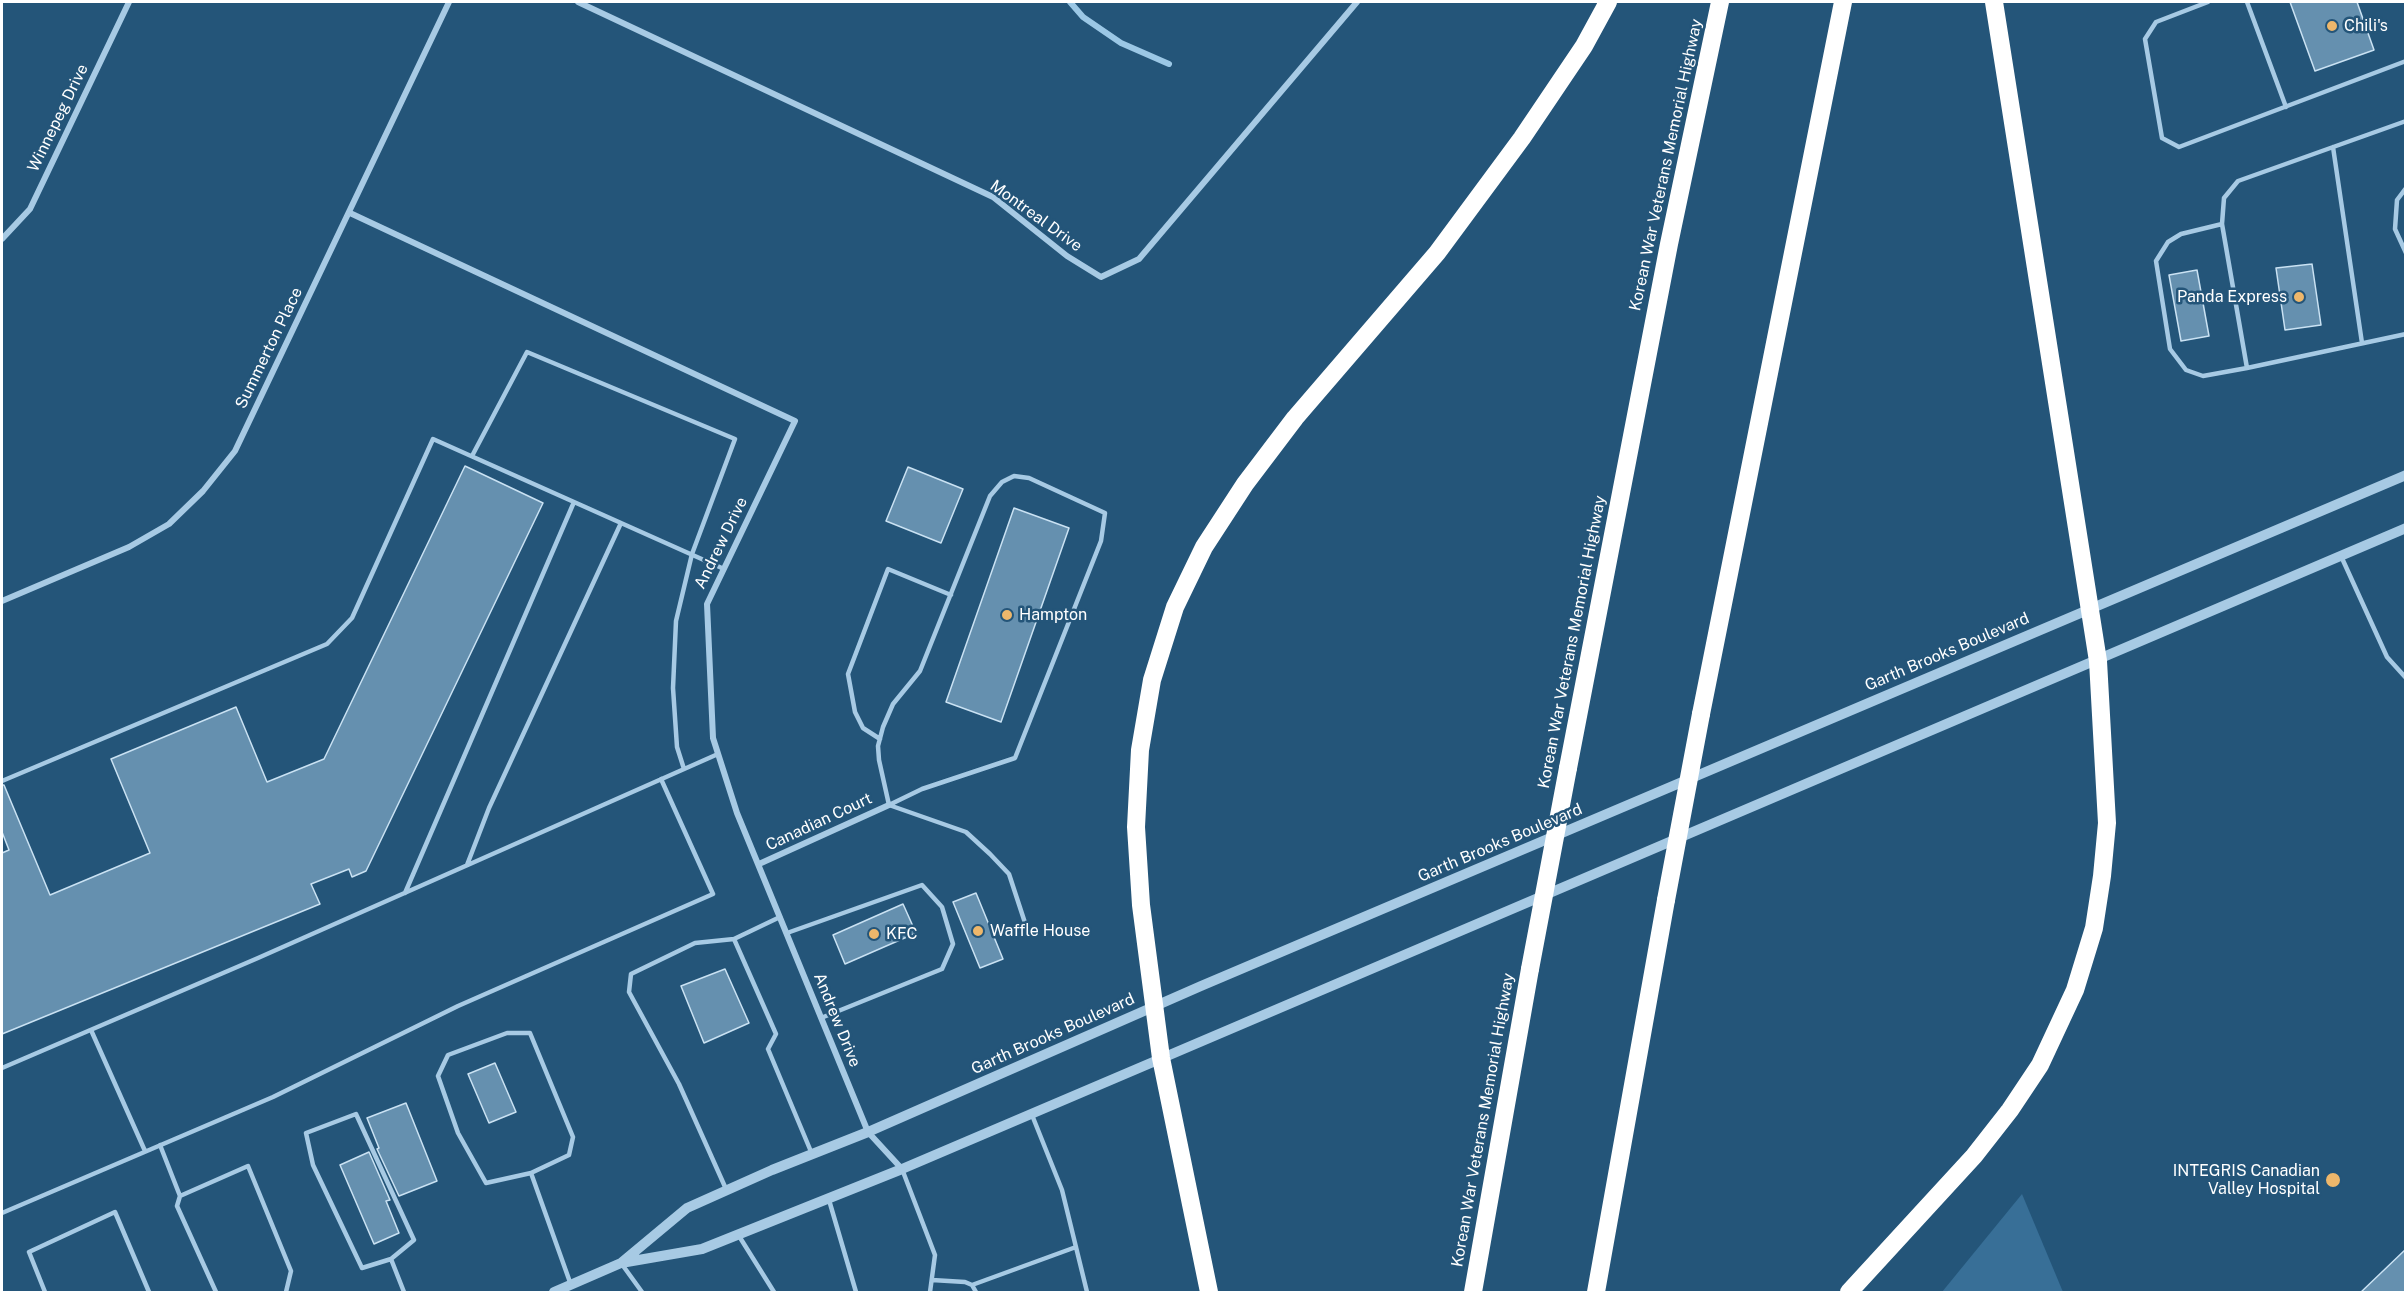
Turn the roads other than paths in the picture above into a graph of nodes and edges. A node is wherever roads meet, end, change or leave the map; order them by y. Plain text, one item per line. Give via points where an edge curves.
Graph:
1 (129, 2) edge
2 (449, 2) edge
3 (578, 2) edge
4 (1357, 2) edge
5 (1608, 2) edge
6 (1720, 2) edge
7 (1843, 2) edge
8 (1994, 2) edge
9 (2208, 2) edge
10 (2247, 2) edge
11 (2406, 61) edge
12 (2286, 107) junction
13 (2406, 121) edge
14 (2333, 147) junction
15 (2406, 188) edge
16 (350, 213) junction
17 (2223, 224) junction
18 (2, 239) edge
19 (2406, 253) edge
20 (2406, 334) edge
21 (2362, 343) junction
22 (2247, 368) junction
23 (472, 456) junction
24 (2406, 475) edge
25 (574, 502) junction
26 (621, 523) junction
27 (2406, 528) edge
28 (692, 555) junction
29 (2342, 556) junction
30 (724, 569) junction
31 (951, 595) junction
32 (2, 601) edge
33 (2090, 607) junction
34 (2098, 661) junction
35 (2406, 669) edge
36 (2400, 671) junction
37 (2406, 678) edge
38 (880, 739) junction
39 (718, 754) junction
40 (684, 769) junction
41 (661, 779) junction
42 (2, 781) edge
43 (889, 805) junction
44 (759, 864) junction
45 (467, 865) junction
46 (405, 893) junction
47 (780, 917) junction
48 (787, 933) junction
49 (1029, 935) dead end
50 (734, 939) junction
51 (1154, 1006) junction
52 (821, 1018) junction
53 (91, 1030) junction
54 (1161, 1058) junction
55 (2, 1068) edge
56 (1031, 1115) junction
57 (868, 1132) junction
58 (160, 1145) junction
59 (145, 1151) junction
60 (812, 1154) junction
61 (902, 1169) junction
62 (531, 1173) junction
63 (726, 1190) junction
64 (180, 1196) junction
65 (828, 1197) junction
66 (2, 1213) edge
67 (738, 1233) junction
68 (1076, 1247) junction
69 (390, 1259) junction
70 (621, 1263) junction
71 (932, 1280) junction
72 (571, 1285) junction
73 (972, 1285) junction
74 (45, 1293) edge
75 (149, 1293) edge
76 (216, 1293) edge
77 (286, 1293) edge
78 (404, 1293) edge
79 (554, 1293) edge
80 (642, 1293) edge
81 (774, 1293) edge
82 (856, 1293) edge
83 (930, 1293) edge
84 (976, 1293) edge
85 (1087, 1293) edge
86 (1209, 1293) edge
87 (1473, 1293) edge
88 (1596, 1293) edge
89 (1849, 1293) edge

1 - 18 street, Winnepeg Drive via 30,209
2 - 16 street, Summerton Place
3 - 4 street, Montreal Drive via 993,197 1067,256 1101,277 1139,259
5 - 51 highway via 1584,46 1522,138 1437,253 1295,418 1245,484 1204,547 1175,607 1152,680 1140,750 1136,827
6 - 87 highway, Korean War Veterans Memorial Highway, bridge via 1568,768
7 - 88 highway, bridge via 1701,714
8 - 33 highway
9 - 12 lane via 2156,21 2145,39 2162,138 2179,147
10 - 12 lane
11 - 12 lane
13 - 14 lane
14 - 17 lane via 2238,181 2224,198
14 - 21 lane
15 - 19 lane via 2397,200 2395,229
16 - 30 street, Andrew Drive via 795,421
16 - 32 street, Summerton Place via 235,451 203,491 169,524 129,547
17 - 22 lane
17 - 22 lane via 2181,234 2168,242 2156,261 2170,350 2186,370 2203,376
20 - 21 lane
21 - 22 lane
23 - 25 lane
23 - 28 lane via 527,352 735,439
23 - 42 lane via 433,438 352,618 327,644
24 - 33 street, Garth Brooks Boulevard
25 - 26 lane
25 - 46 lane
26 - 28 lane
26 - 45 lane via 489,808
27 - 29 street, Garth Brooks Boulevard
28 - 30 lane
28 - 40 lane via 676,621 672,666 677,747
29 - 34 street, Garth Brooks Boulevard
29 - 36 lane via 2387,657
30 - 39 street, Andrew Drive via 707,604 713,738
31 - 38 lane via 920,671 894,704
31 - 38 lane via 888,569 848,674 855,712 863,728
31 - 43 lane via 990,496 1002,482 1014,476 1029,478 1106,513 1101,541 1015,758 922,789
33 - 34 highway
33 - 51 street, Garth Brooks Boulevard
34 - 54 street, Garth Brooks Boulevard
34 - 89 highway via 2107,823 2094,928 2075,990 2040,1065 2010,1110
35 - 36 lane
36 - 37 lane
38 - 43 lane via 879,760
39 - 40 lane
39 - 44 street, Andrew Drive
40 - 41 lane
41 - 45 lane
41 - 58 lane via 713,894 458,1006 273,1097
43 - 44 street, Canadian Court
43 - 49 lane via 966,832 990,854 1009,874
44 - 47 street, Andrew Drive
45 - 46 lane
46 - 53 lane
47 - 48 street, Andrew Drive
47 - 50 lane
48 - 52 street, Andrew Drive
48 - 52 lane via 922,885 942,906 953,944 942,969
50 - 60 lane via 776,1034 768,1049
50 - 63 lane via 695,943 631,974 629,992 679,1084
51 - 54 highway
51 - 57 street, Garth Brooks Boulevard
52 - 57 street, Andrew Drive
53 - 55 lane
53 - 59 lane
54 - 56 street, Garth Brooks Boulevard
54 - 86 highway
56 - 61 street, Garth Brooks Boulevard
56 - 68 lane via 1062,1190
57 - 60 street, Garth Brooks Boulevard
57 - 61 street, Andrew Drive
58 - 59 lane
58 - 64 lane
59 - 66 lane
60 - 63 street, Garth Brooks Boulevard
61 - 65 street, Garth Brooks Boulevard
61 - 71 lane via 935,1255
62 - 62 lane via 569,1155 573,1137 530,1033 507,1033 448,1055 438,1076 458,1133 486,1183
62 - 72 lane
63 - 70 street, Garth Brooks Boulevard via 687,1208
64 - 76 lane via 177,1206
64 - 77 lane via 248,1166 291,1271
65 - 67 street, Garth Brooks Boulevard
65 - 82 lane
67 - 70 street, Garth Brooks Boulevard via 702,1249
67 - 81 lane
68 - 73 lane
68 - 85 lane
69 - 69 lane via 414,1240 356,1114 306,1133 313,1165 363,1268
69 - 78 lane
70 - 72 street, Garth Brooks Boulevard
70 - 80 lane
71 - 73 lane
71 - 83 lane
72 - 79 street, Garth Brooks Boulevard
73 - 84 lane
74 - 75 lane via 29,1251 115,1212

